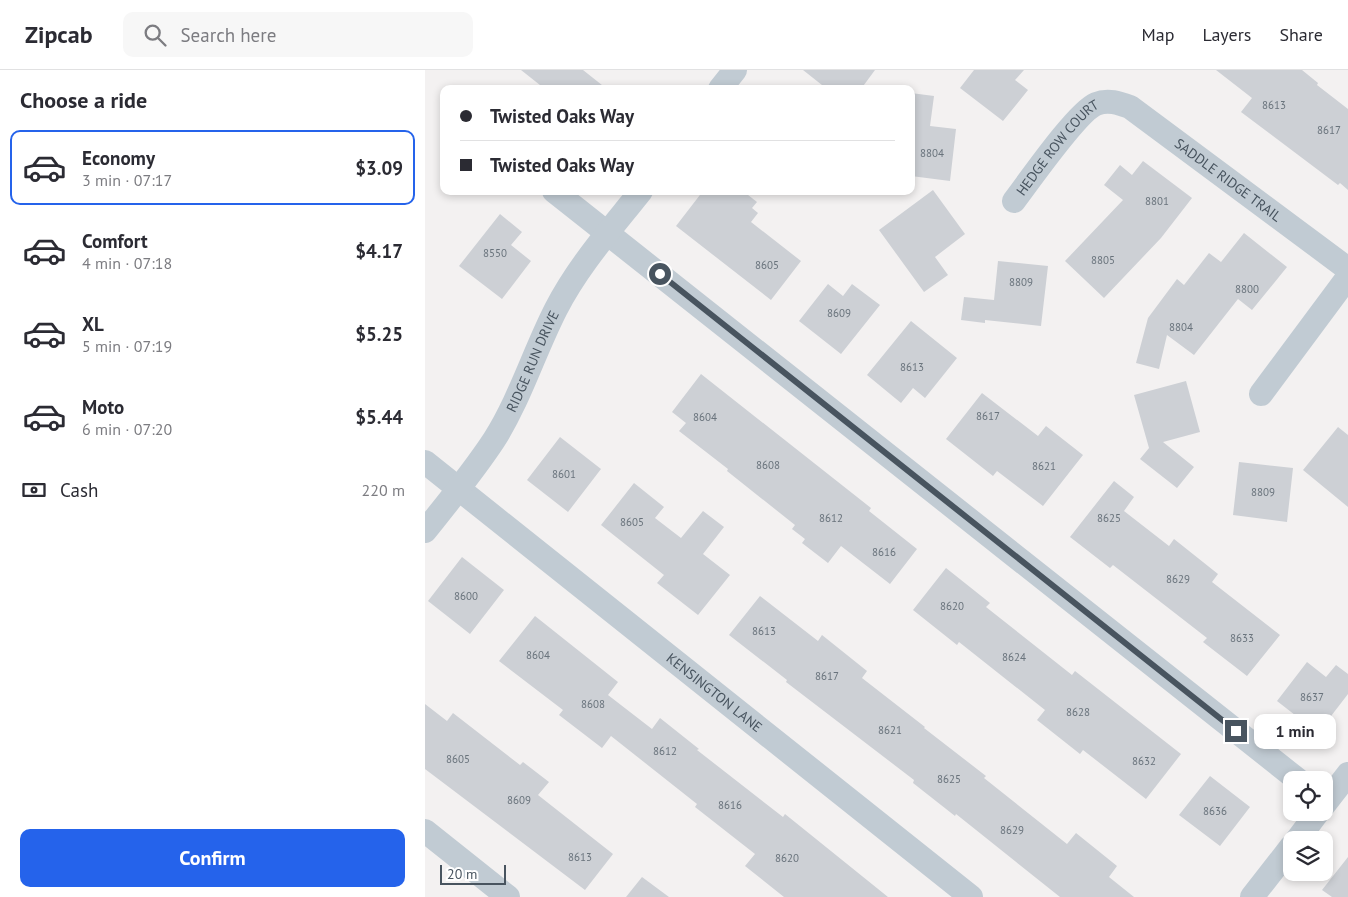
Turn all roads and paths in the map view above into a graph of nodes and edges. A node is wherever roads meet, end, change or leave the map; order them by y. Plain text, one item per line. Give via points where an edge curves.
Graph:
1 (735, 70) edge
2 (723, 85) edge
3 (1104, 102) joint
4 (559, 195) edge
5 (638, 195) edge
6 (1014, 201) dead end
7 (608, 233) junction
8 (1348, 269) edge
9 (1348, 277) edge
10 (1261, 394) dead end
11 (425, 462) edge
12 (458, 489) junction
13 (425, 531) edge
14 (1287, 771) edge
15 (1348, 774) edge
16 (1333, 793) edge
17 (425, 832) edge
18 (1283, 858) edge
19 (508, 897) edge
20 (971, 897) edge
21 (1253, 897) edge

1 - 2 street
3 - 6 street, HEDGE ROW COURT via 1095,104 1079,118
3 - 8 street, SADDLE RIDGE TRAIL via 1119,102 1130,108
4 - 7 street
5 - 7 street, RIDGE RUN DRIVE
7 - 12 street, RIDGE RUN DRIVE via 557,308 494,439
7 - 14 street
9 - 10 street
11 - 12 street, KENSINGTON LANE
12 - 13 street, RIDGE RUN DRIVE
12 - 20 street, KENSINGTON LANE
15 - 16 street
17 - 19 street
18 - 21 street

